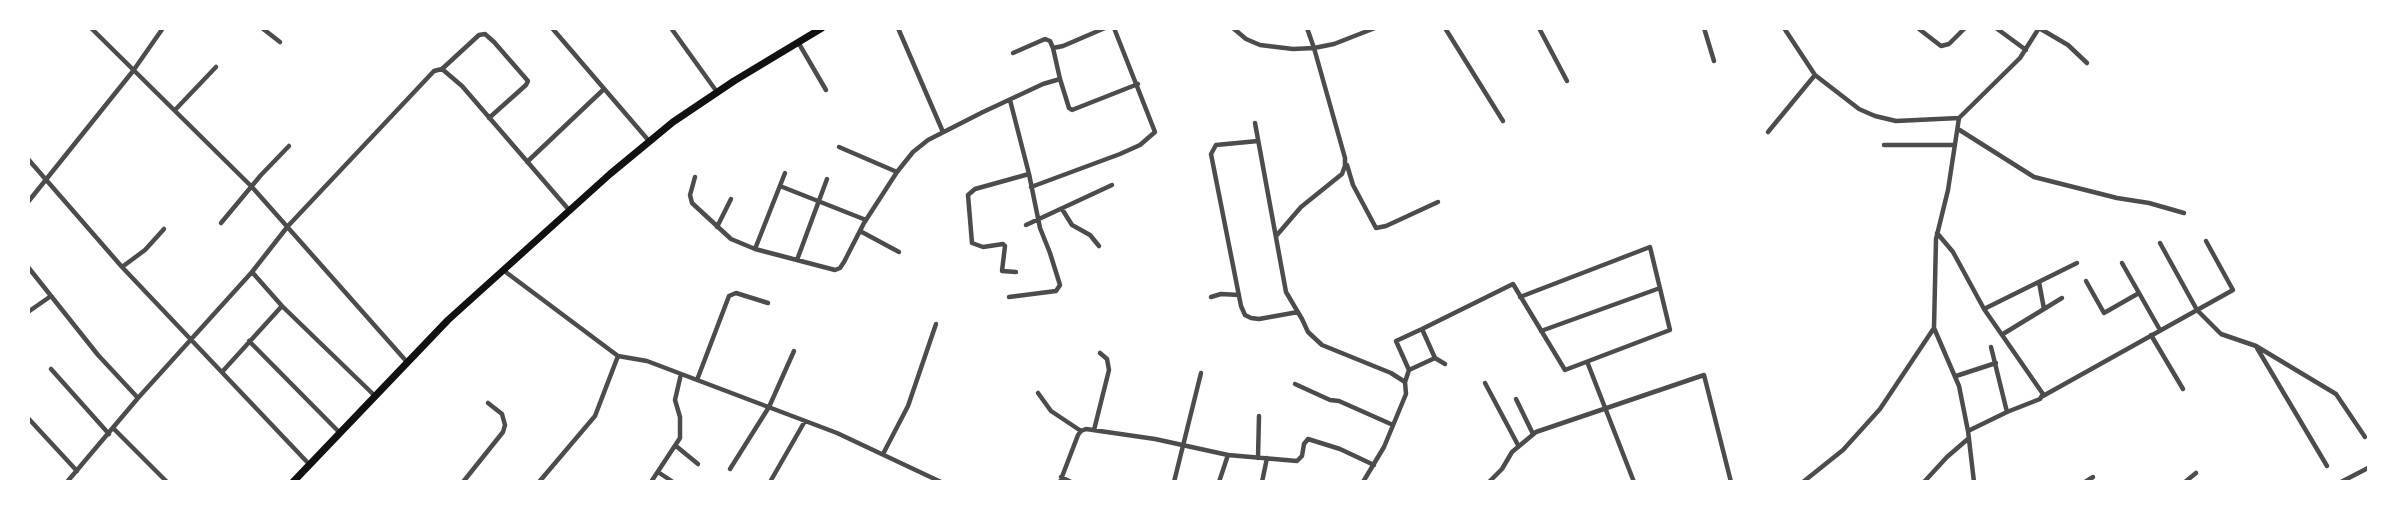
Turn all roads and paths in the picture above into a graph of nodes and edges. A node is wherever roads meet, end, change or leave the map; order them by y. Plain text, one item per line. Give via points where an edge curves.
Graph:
1 (91, 28) edge
2 (163, 28) edge
3 (262, 28) edge
4 (552, 28) edge
5 (671, 28) edge
6 (822, 28) edge
7 (898, 28) edge
8 (1105, 28) edge
9 (1114, 28) edge
10 (1233, 28) edge
11 (1307, 28) edge
12 (1375, 28) edge
13 (1445, 28) edge
14 (1539, 28) edge
15 (1704, 28) edge
16 (1784, 28) edge
17 (1919, 28) edge
18 (1965, 28) edge
19 (1996, 28) edge
20 (280, 42) dead end
21 (798, 42) junction
22 (1053, 48) junction
23 (1314, 48) junction
24 (2026, 50) junction
25 (1013, 53) dead end
26 (1714, 61) dead end
27 (2087, 63) dead end
28 (216, 67) dead end
29 (442, 69) junction
30 (133, 71) junction
31 (1815, 75) junction
32 (1060, 79) junction
33 (1567, 81) dead end
34 (1138, 84) junction
35 (604, 89) junction
36 (826, 90) dead end
37 (717, 92) junction
38 (1010, 100) junction
39 (175, 110) junction
40 (489, 118) junction
41 (1959, 118) junction
42 (1503, 121) dead end
43 (1255, 123) dead end
44 (1958, 129) junction
45 (943, 132) junction
46 (1768, 132) dead end
47 (650, 141) junction
48 (1258, 141) junction
49 (1884, 145) dead end
50 (1954, 145) junction
51 (289, 146) dead end
52 (839, 147) dead end
53 (28, 159) edge
54 (527, 162) junction
55 (1346, 162) junction
56 (785, 172) dead end
57 (897, 172) junction
58 (1029, 174) junction
59 (1342, 174) junction
60 (694, 177) dead end
61 (1351, 177) junction
62 (47, 179) junction
63 (827, 179) dead end
64 (1112, 185) dead end
65 (780, 186) junction
66 (252, 187) junction
67 (1031, 187) junction
68 (731, 200) dead end
69 (819, 201) junction
70 (28, 202) edge
71 (1438, 202) dead end
72 (1062, 209) junction
73 (569, 210) junction
74 (2184, 213) dead end
75 (1038, 219) junction
76 (866, 220) junction
77 (221, 223) dead end
78 (1026, 225) dead end
79 (288, 226) junction
80 (717, 227) junction
81 (164, 229) dead end
82 (860, 231) junction
83 (1937, 233) junction
84 (1277, 235) junction
85 (2206, 241) dead end
86 (2160, 243) dead end
87 (1099, 246) dead end
88 (755, 249) junction
89 (899, 252) dead end
90 (796, 260) junction
91 (2077, 263) dead end
92 (2122, 263) dead end
93 (28, 267) edge
94 (122, 267) junction
95 (503, 270) junction
96 (252, 272) junction
97 (1016, 272) dead end
98 (2086, 281) dead end
99 (2039, 282) junction
100 (1660, 288) junction
101 (2139, 293) junction
102 (1239, 295) junction
103 (51, 296) junction
104 (1009, 297) dead end
105 (1212, 297) dead end
106 (1520, 297) junction
107 (2062, 298) dead end
108 (768, 303) dead end
109 (282, 306) junction
110 (1984, 309) junction
111 (2044, 309) junction
112 (2197, 310) junction
113 (28, 312) edge
114 (1298, 312) junction
115 (936, 324) dead end
116 (1422, 328) junction
117 (1934, 328) junction
118 (2160, 330) junction
119 (1541, 331) junction
120 (2003, 334) junction
121 (2151, 335) junction
122 (192, 340) junction
123 (249, 341) junction
124 (2256, 345) junction
125 (1991, 347) dead end
126 (794, 351) dead end
127 (1100, 352) dead end
128 (618, 356) junction
129 (1436, 358) junction
130 (407, 362) junction
131 (1996, 363) junction
132 (1444, 364) dead end
133 (1588, 364) dead end
134 (51, 369) dead end
135 (1409, 370) junction
136 (222, 372) junction
137 (681, 374) junction
138 (1202, 374) dead end
139 (1956, 376) junction
140 (697, 380) junction
141 (1405, 382) junction
142 (1485, 383) dead end
143 (1295, 384) dead end
144 (2183, 389) dead end
145 (1038, 393) dead end
146 (374, 395) junction
147 (2043, 396) junction
148 (138, 398) junction
149 (1516, 399) dead end
150 (488, 403) dead end
151 (769, 407) junction
152 (1605, 408) junction
153 (2007, 412) junction
154 (1259, 417) dead end
155 (28, 418) edge
156 (806, 421) junction
157 (1393, 425) junction
158 (114, 429) junction
159 (1094, 430) junction
160 (1081, 431) junction
161 (1968, 431) junction
162 (339, 432) junction
163 (109, 434) junction
164 (1533, 434) junction
165 (2365, 437) dead end
166 (1969, 438) junction
167 (1518, 445) junction
168 (676, 446) junction
169 (1185, 446) junction
170 (883, 454) junction
171 (1228, 455) junction
172 (1258, 458) junction
173 (1267, 458) junction
174 (309, 464) junction
175 (698, 464) dead end
176 (1374, 465) junction
177 (2327, 466) dead end
178 (2368, 468) edge
179 (730, 469) dead end
180 (77, 471) junction
181 (658, 472) junction
182 (2196, 473) dead end
183 (2093, 477) dead end
184 (1060, 479) edge
185 (67, 482) edge
186 (167, 482) edge
187 (293, 482) edge
188 (463, 482) edge
189 (540, 482) edge
190 (651, 482) edge
191 (673, 482) edge
192 (770, 482) edge
193 (941, 482) edge
194 (1071, 482) edge
195 (1174, 482) edge
196 (1219, 482) edge
197 (1262, 482) edge
198 (1363, 482) edge
199 (1489, 482) edge
200 (1634, 482) edge
201 (1731, 482) edge
202 (1803, 482) edge
203 (1924, 482) edge
204 (1974, 482) edge
205 (2085, 482) edge
206 (2185, 482) edge
207 (2341, 482) edge

1 - 30 street
2 - 30 street
3 - 20 street
4 - 35 street
5 - 37 street
6 - 21 main road
7 - 45 street
8 - 22 street
9 - 34 street
10 - 23 street via 1260,45
11 - 23 street
12 - 23 street via 1355,38
13 - 42 street
14 - 33 street
15 - 26 street
16 - 31 street
17 - 18 street via 1941,46 1949,44
19 - 24 street
21 - 36 street
21 - 37 main road
22 - 25 street via 1046,39
22 - 32 street
23 - 55 street
24 - 27 street via 2039,28 2068,45
24 - 41 street
28 - 39 street
29 - 40 street
29 - 40 street via 479,35 485,34 495,42 528,81
29 - 79 street via 434,71
30 - 39 street
30 - 62 street
31 - 41 street via 1859,109 1875,116 1896,121
31 - 46 street
32 - 34 street via 1073,110
32 - 38 street
34 - 67 street via 1155,127 1152,136 1120,154
35 - 47 street
35 - 54 street
37 - 47 main road
38 - 45 street
38 - 58 street
39 - 66 street
40 - 54 street
41 - 44 street
43 - 48 street
44 - 50 street
44 - 74 street via 2034,177
45 - 57 street via 912,152
47 - 73 main road
48 - 84 street
48 - 102 street via 1216,145 1211,154
49 - 50 street
50 - 83 street
51 - 66 street
52 - 57 street
53 - 62 street
54 - 73 street
55 - 59 street
55 - 61 street
56 - 65 street
57 - 76 street
58 - 67 street
58 - 97 street via 975,189 968,195 972,243 983,247 1003,244 1002,271
59 - 61 street
59 - 84 street via 1301,207
60 - 80 street via 690,199
61 - 71 street via 1376,228
62 - 70 street
62 - 94 street
63 - 69 street
64 - 72 street
65 - 69 street
65 - 88 street
66 - 77 street
66 - 79 street
67 - 75 street
68 - 80 street
69 - 76 street
69 - 90 street
72 - 75 street
72 - 87 street via 1072,225 1090,235
73 - 95 main road
75 - 78 street
75 - 104 street via 1060,288
76 - 82 street
79 - 96 street
79 - 130 street
80 - 88 street via 731,239
81 - 94 street via 146,250
82 - 89 street
82 - 90 street via 840,268
83 - 110 street via 1953,252
83 - 117 street
84 - 114 street via 1286,292
85 - 112 street via 2233,290
86 - 112 street
88 - 90 street
91 - 99 street
92 - 101 street
93 - 103 street
94 - 122 street
95 - 128 street
95 - 130 main road
96 - 109 street
96 - 122 street
98 - 101 street via 2104,313
99 - 110 street
99 - 111 street
100 - 106 street via 1650,247
100 - 119 street
100 - 119 street via 1670,330 1565,370
101 - 118 street
102 - 105 street
102 - 114 street via 1247,317 1259,319
103 - 113 street
103 - 148 street
106 - 116 street via 1513,285
106 - 119 street
107 - 111 street
108 - 140 street via 736,293 729,296
109 - 123 street
109 - 146 street
110 - 120 street
111 - 120 street
112 - 118 street
112 - 124 street via 2221,334
114 - 141 street via 1315,341
115 - 170 street via 908,406
116 - 129 street
116 - 135 street via 1396,341
117 - 139 street
117 - 202 street via 1880,409 1843,450
118 - 121 street
120 - 147 street
121 - 144 street
121 - 147 street
122 - 136 street
122 - 148 street
123 - 136 street
123 - 162 street
124 - 165 street via 2336,394
124 - 177 street
125 - 131 street
126 - 151 street
127 - 159 street via 1109,370
128 - 137 street via 647,361
128 - 189 street via 595,416
129 - 132 street
129 - 135 street
130 - 146 main road
131 - 139 street
131 - 153 street
133 - 152 street
134 - 163 street
135 - 141 street
136 - 174 street
137 - 140 street
137 - 168 street via 675,400 681,431
138 - 169 street
139 - 161 street
140 - 151 street
141 - 157 street via 1406,394
142 - 167 street
143 - 157 street
145 - 160 street via 1051,411
146 - 162 main road
147 - 153 street
148 - 158 street
149 - 164 street
150 - 188 street via 502,414 505,425
151 - 156 street
151 - 179 street
152 - 164 street
152 - 200 street
152 - 201 street via 1704,375
153 - 161 street
154 - 172 street
155 - 180 street
156 - 170 street
156 - 192 street
157 - 176 street
158 - 163 street
158 - 186 street
159 - 160 street
159 - 169 street
160 - 184 street
161 - 166 street
162 - 174 main road
163 - 180 street
164 - 167 street
166 - 203 street
166 - 204 street
167 - 199 street
168 - 175 street
168 - 181 street
169 - 171 street
169 - 195 street
170 - 193 street
171 - 172 street
171 - 196 street
172 - 173 street
173 - 176 street via 1300,459 1308,439
173 - 197 street
174 - 187 main road
176 - 198 street
178 - 207 street
180 - 185 street
181 - 190 street
181 - 191 street
182 - 206 street
183 - 205 street
184 - 194 street

